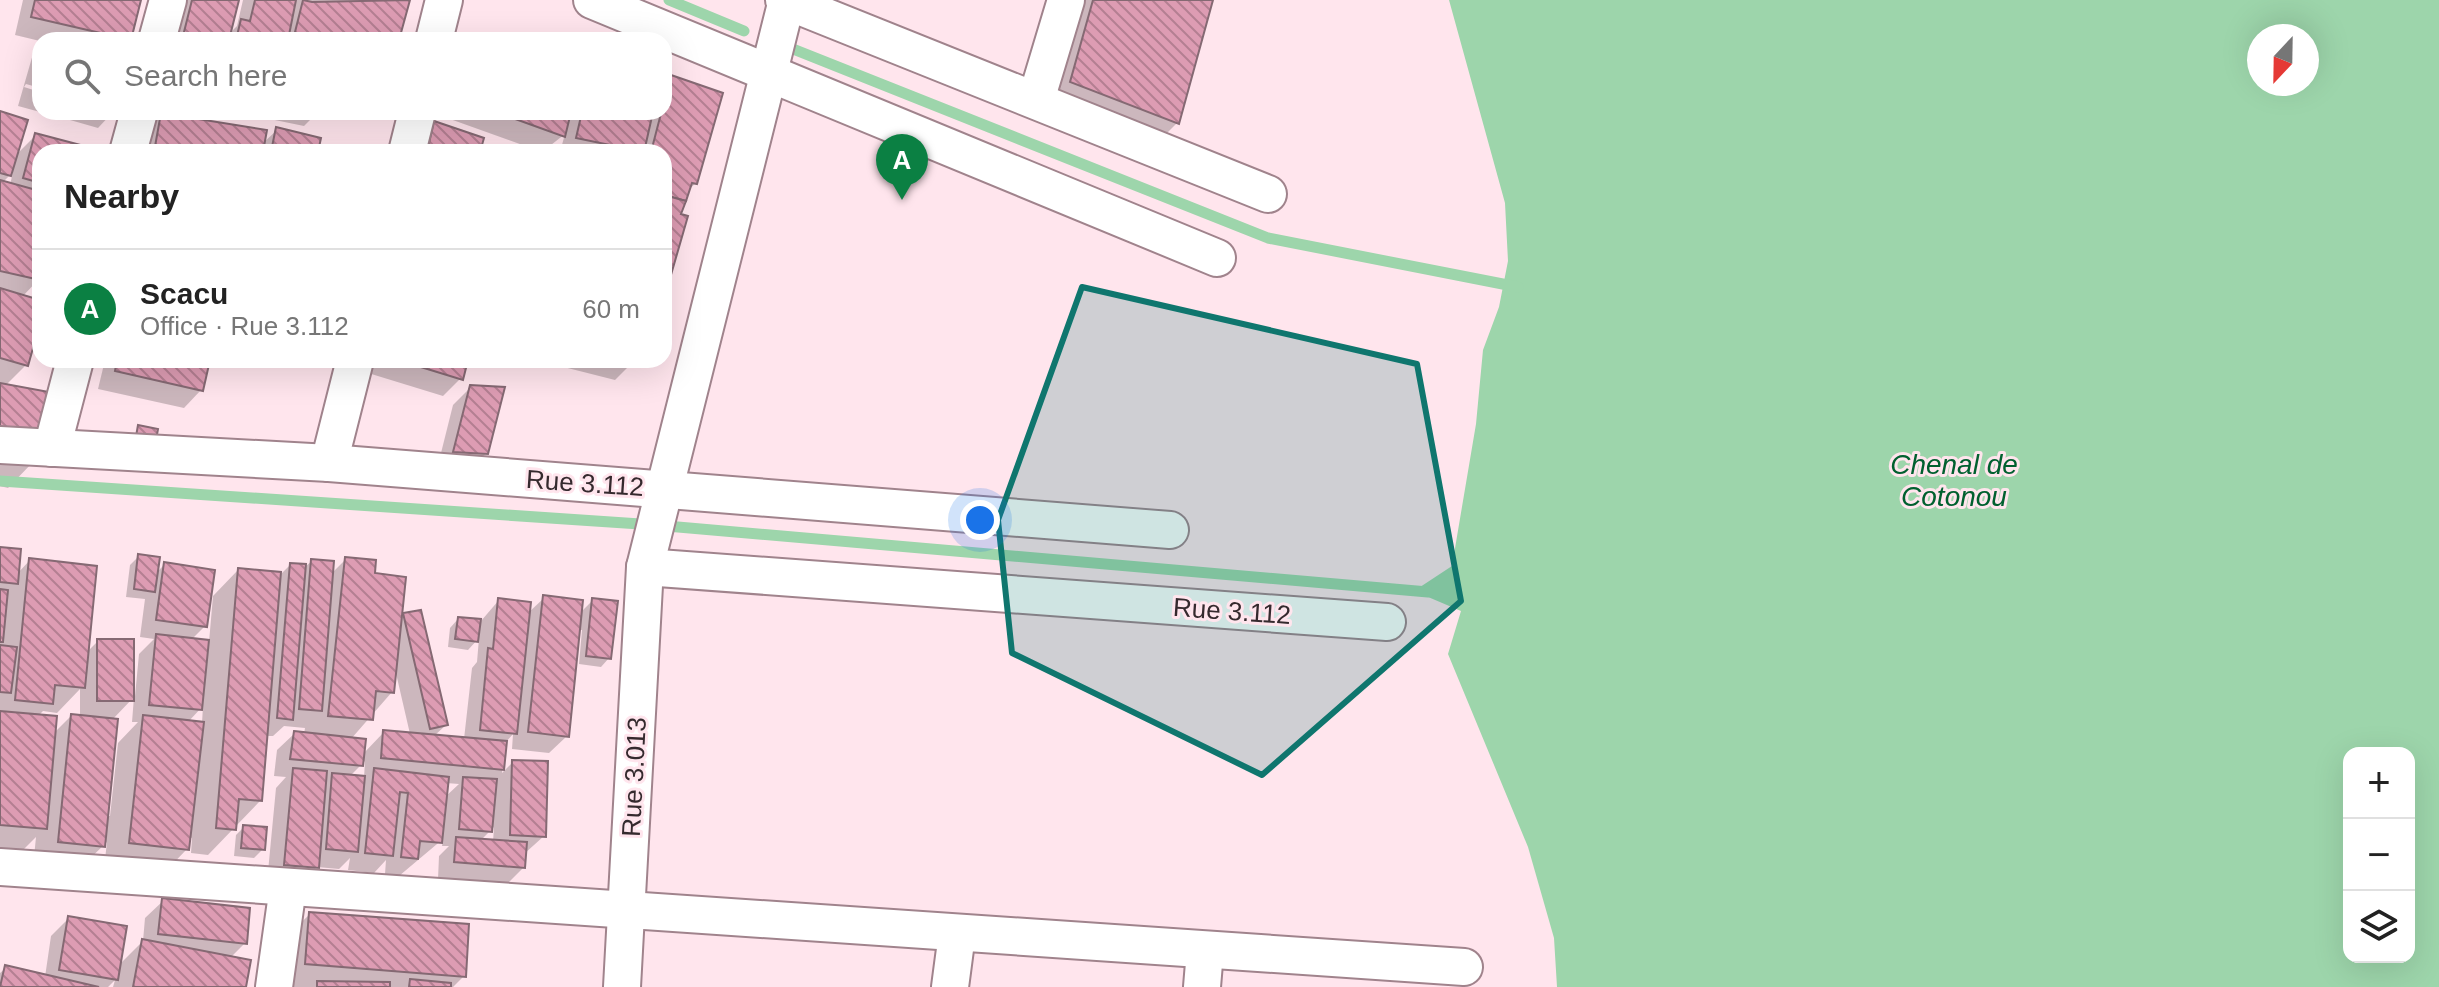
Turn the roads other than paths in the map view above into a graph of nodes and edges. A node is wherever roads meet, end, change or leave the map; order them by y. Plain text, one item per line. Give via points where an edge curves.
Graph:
1 (168, 0) edge
2 (444, 0) edge
3 (592, 0) edge
4 (786, 0) edge
5 (1066, 0) edge
6 (159, 32) edge
7 (436, 32) edge
8 (670, 32) edge
9 (672, 33) edge
10 (769, 73) junction
11 (1036, 100) junction
12 (137, 120) edge
13 (415, 120) edge
14 (130, 144) edge
15 (409, 144) edge
16 (1268, 194) dead end
17 (1217, 258) dead end
18 (73, 368) edge
19 (353, 368) edge
20 (0, 445) edge
21 (52, 448) junction
22 (329, 463) junction
23 (664, 489) junction
24 (1170, 530) dead end
25 (645, 567) junction
26 (1387, 622) dead end
27 (0, 867) edge
28 (288, 887) junction
29 (626, 910) junction
30 (957, 934) junction
31 (1205, 951) junction
32 (1464, 967) dead end
33 (274, 987) edge
34 (622, 987) edge
35 (950, 987) edge
36 (1202, 987) edge

1 - 6 street
2 - 7 street
3 - 8 street
4 - 10 street, Rue 3.013
4 - 11 street
5 - 11 street
9 - 10 street
10 - 17 street
10 - 23 street, Rue 3.013
11 - 16 street
12 - 14 street
13 - 15 street
18 - 21 street
19 - 22 street
20 - 21 street, Rue 3.112
21 - 22 street, Rue 3.112
22 - 23 street, Rue 3.112
23 - 24 street, Rue 3.112
23 - 25 street, Rue 3.013
25 - 26 street, Rue 3.112
25 - 29 street, Rue 3.013
27 - 28 street
28 - 29 street
28 - 33 street
29 - 30 street
29 - 34 street, Rue 3.013
30 - 31 street
30 - 35 street
31 - 32 street
31 - 36 street

